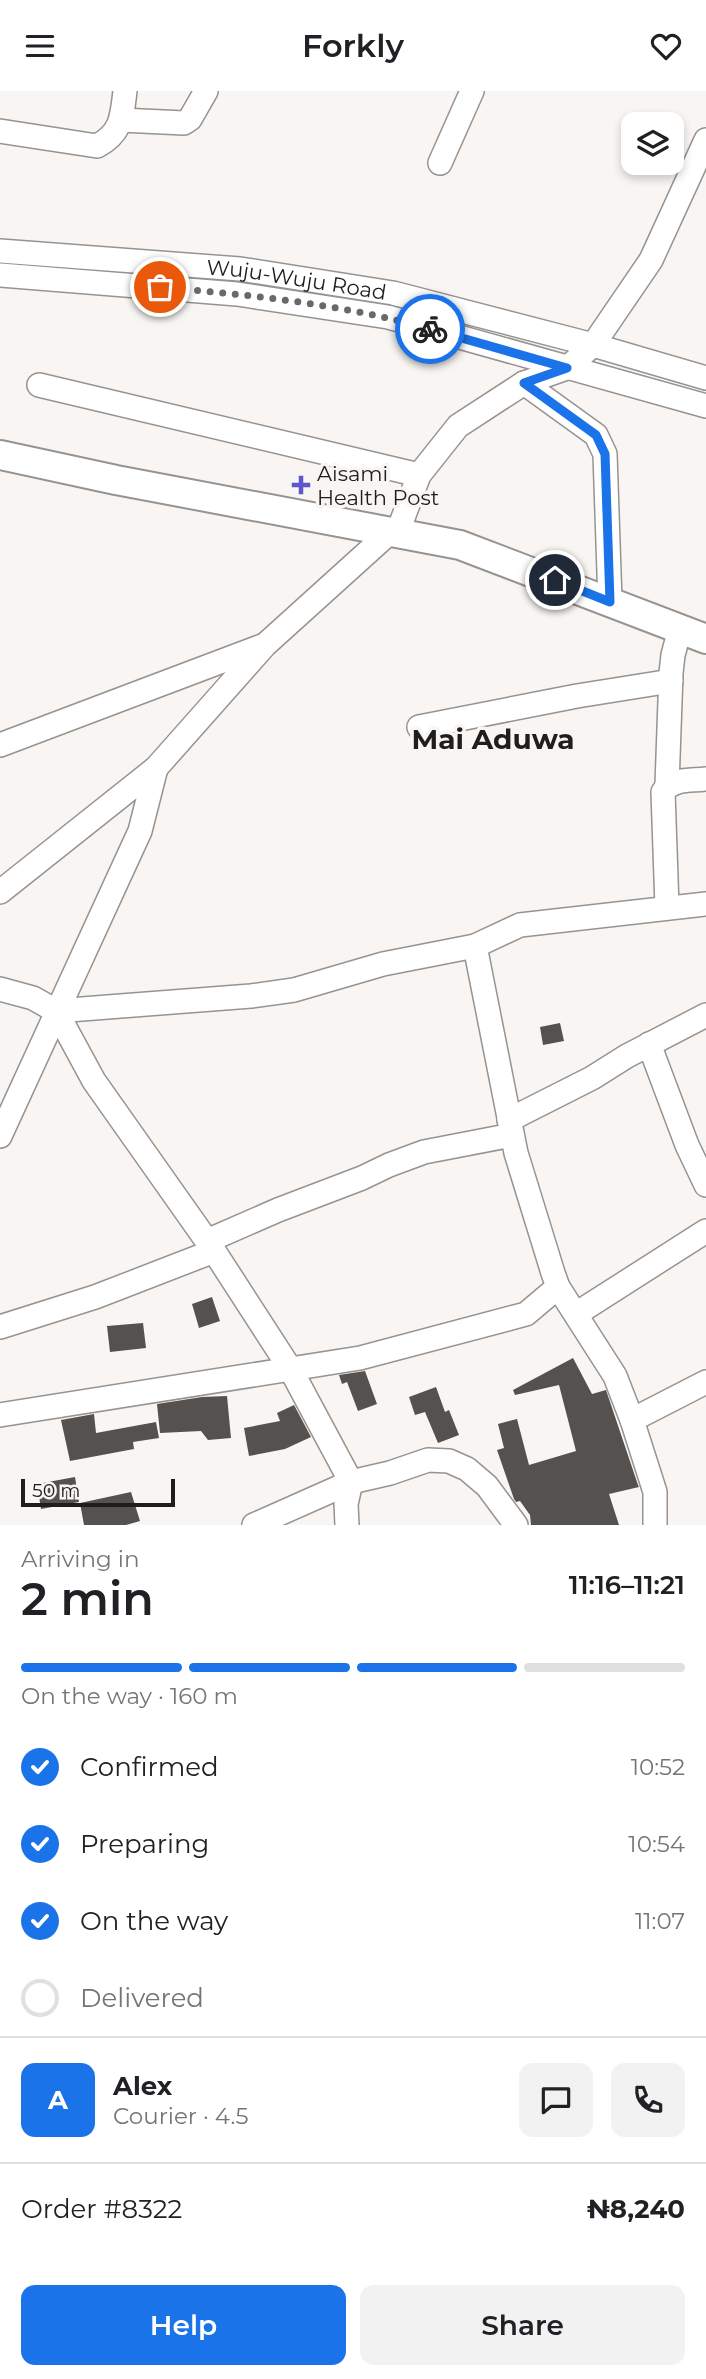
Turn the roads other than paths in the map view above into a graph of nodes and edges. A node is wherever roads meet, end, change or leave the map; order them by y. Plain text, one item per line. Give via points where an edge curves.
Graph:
1 (125, 91) edge
2 (206, 91) edge
3 (472, 91) edge
4 (121, 120) junction
5 (0, 131) edge
6 (706, 140) edge
7 (440, 163) dead end
8 (0, 251) edge
9 (0, 275) edge
10 (593, 345) junction
11 (567, 368) junction
12 (706, 378) edge
13 (524, 383) junction
14 (39, 385) dead end
15 (706, 406) edge
16 (0, 455) edge
17 (419, 475) junction
18 (393, 533) junction
19 (610, 602) junction
20 (680, 629) junction
21 (706, 639) edge
22 (265, 645) junction
23 (671, 681) junction
24 (419, 727) dead end
25 (0, 745) edge
26 (156, 768) junction
27 (706, 779) edge
28 (667, 785) junction
29 (0, 892) edge
30 (706, 904) edge
31 (667, 907) junction
32 (475, 946) junction
33 (0, 989) edge
34 (56, 1011) junction
35 (706, 1015) edge
36 (649, 1044) junction
37 (511, 1127) junction
38 (0, 1136) edge
39 (697, 1142) edge
40 (706, 1185) edge
41 (706, 1231) edge
42 (210, 1246) junction
43 (558, 1287) junction
44 (576, 1314) junction
45 (0, 1327) edge
46 (291, 1370) junction
47 (706, 1382) edge
48 (0, 1415) edge
49 (632, 1420) junction
50 (351, 1482) junction
51 (254, 1525) edge
52 (347, 1525) edge
53 (516, 1525) edge
54 (655, 1525) edge

1 - 4 street
2 - 4 street via 184,123
3 - 7 street
4 - 5 street via 111,139 97,146
6 - 10 street via 652,260
8 - 10 street, Wuju-Wuju Road via 240,269 393,293
9 - 11 street, Wuju-Wuju Road via 237,293 375,315
10 - 11 street
10 - 12 street, Wuju-Wuju Road
11 - 13 street
11 - 15 street, Wuju-Wuju Road
13 - 17 street via 458,426
13 - 19 street via 596,435 605,454
14 - 17 street
16 - 18 street
17 - 18 street
18 - 19 street via 460,545
18 - 22 street
19 - 20 street
20 - 21 street
20 - 23 street
22 - 25 street
22 - 26 street
23 - 24 street
23 - 28 street
26 - 29 street
26 - 34 street via 139,831
27 - 28 street
28 - 31 street via 663,792
30 - 31 street
31 - 32 street via 520,925
32 - 34 street via 383,964 294,990
32 - 37 street
33 - 34 street via 33,998
34 - 38 street
34 - 42 street via 94,1081
35 - 36 street
36 - 37 street
36 - 39 street
37 - 42 street via 388,1165 278,1210
37 - 43 street
39 - 40 street
41 - 44 street
42 - 45 street via 95,1297
42 - 46 street
43 - 44 street
43 - 46 street via 526,1314 360,1358
44 - 49 street via 615,1376
46 - 48 street
46 - 50 street
47 - 49 street
49 - 54 street via 655,1492
50 - 51 street
50 - 52 street
50 - 53 street via 428,1460 449,1461 486,1486

